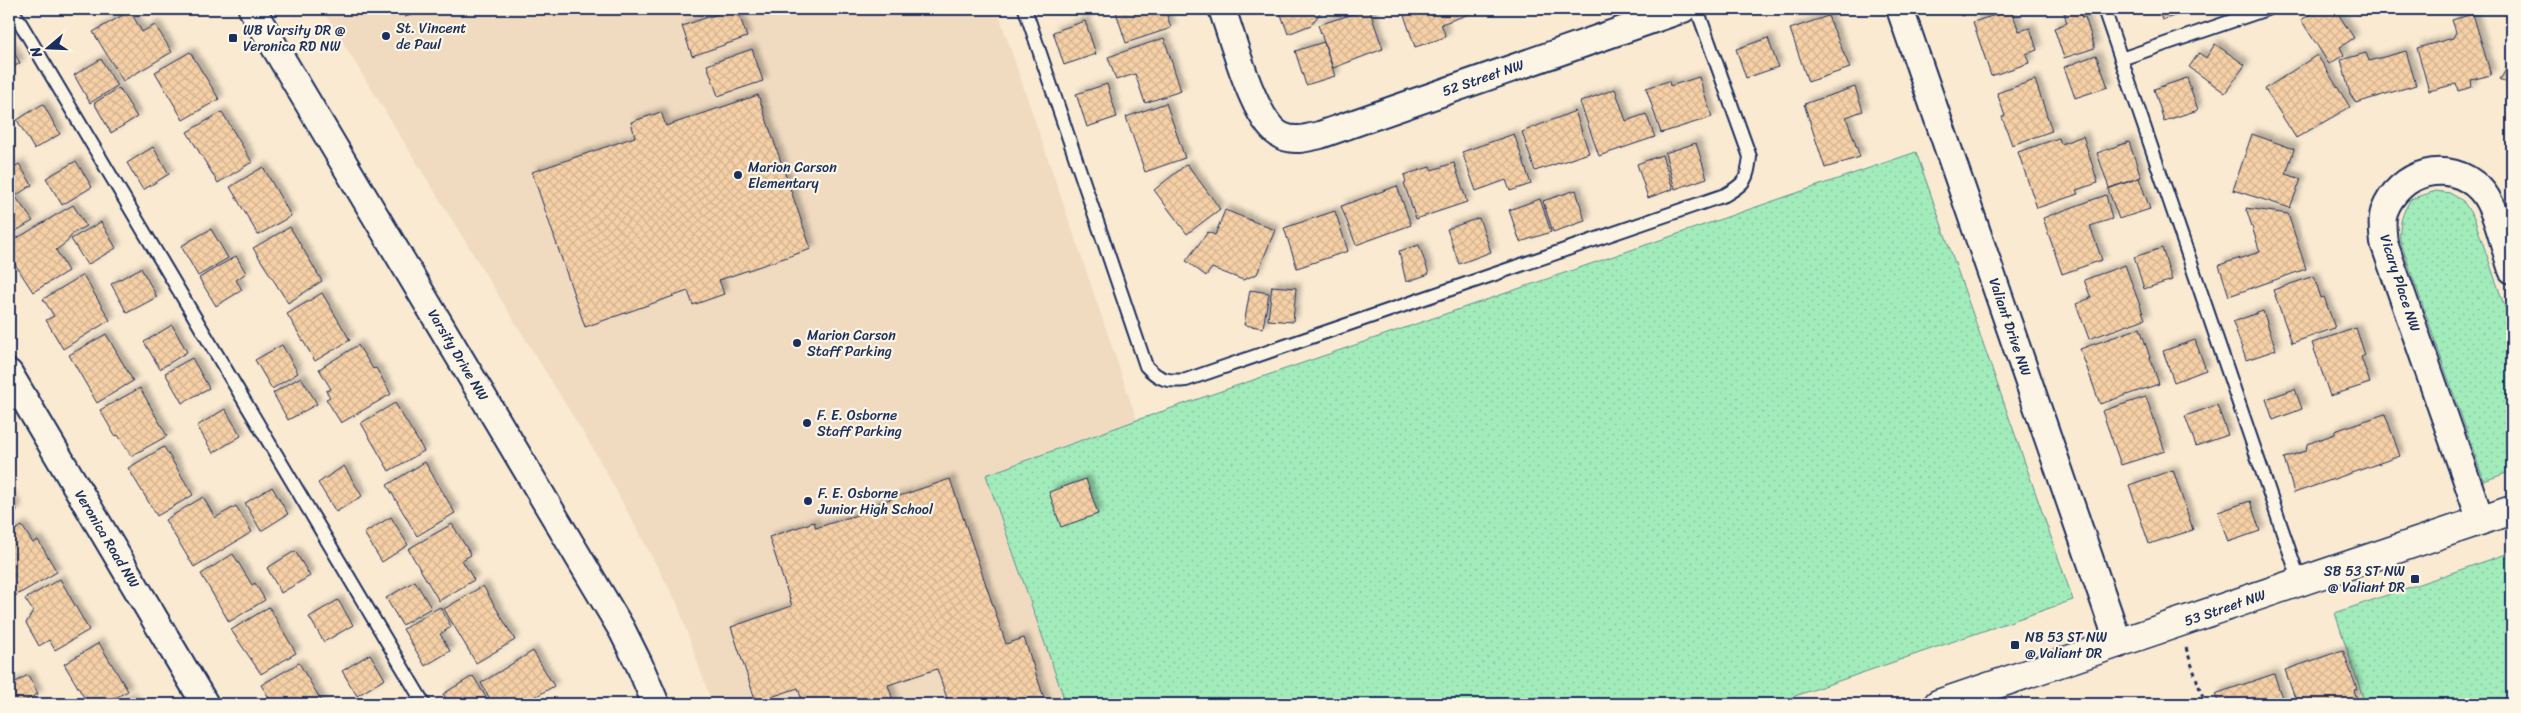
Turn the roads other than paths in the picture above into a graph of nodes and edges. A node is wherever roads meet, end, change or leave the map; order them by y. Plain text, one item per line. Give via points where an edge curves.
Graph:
1 (12, 9) edge
2 (252, 9) edge
3 (1025, 9) edge
4 (1222, 9) edge
5 (1683, 9) edge
6 (1697, 9) edge
7 (1900, 9) edge
8 (2104, 9) edge
9 (2266, 9) edge
10 (2121, 58) junction
11 (2512, 270) edge
12 (9, 373) edge
13 (2512, 510) edge
14 (2481, 521) junction
15 (2300, 582) junction
16 (2120, 644) junction
17 (205, 704) edge
18 (424, 704) edge
19 (656, 704) edge
20 (1938, 704) edge

1 - 18 lane
2 - 19 street, Varsity Drive NW via 622,630
3 - 6 lane via 1146,366 1156,377 1169,382 1186,380 1725,195 1741,186 1748,176 1750,157
4 - 5 street, 52 Street NW via 1257,108 1268,125 1281,136 1297,140 1320,135
7 - 16 street, Valiant Drive NW
8 - 10 lane
9 - 10 lane
10 - 15 lane
11 - 14 street, Vicary Place NW via 2488,200 2471,181 2447,172 2421,174 2397,189 2389,201 2384,214 2384,243
12 - 17 street, Veronica Road NW
13 - 14 street, 53 Street NW
14 - 15 street, 53 Street NW
15 - 16 street, 53 Street NW
16 - 20 street, 53 Street NW

